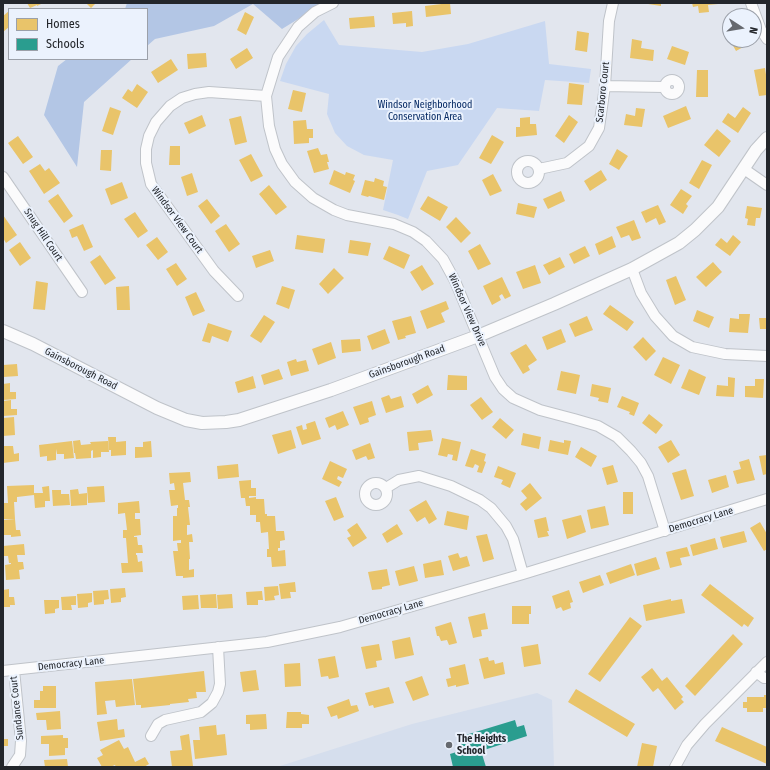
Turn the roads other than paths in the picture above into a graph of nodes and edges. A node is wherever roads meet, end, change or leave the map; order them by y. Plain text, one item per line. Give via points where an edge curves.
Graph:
1 (333, 3) edge
2 (613, 3) edge
3 (751, 3) edge
4 (767, 39) edge
5 (605, 86) junction
6 (664, 87) dead end
7 (266, 96) junction
8 (767, 138) edge
9 (539, 169) dead end
10 (744, 169) junction
11 (3, 177) edge
12 (767, 185) edge
13 (632, 269) junction
14 (82, 292) dead end
15 (238, 296) dead end
16 (3, 331) edge
17 (478, 336) junction
18 (767, 356) edge
19 (386, 488) dead end
20 (767, 500) edge
21 (665, 531) junction
22 (523, 574) junction
23 (218, 648) junction
24 (767, 662) edge
25 (14, 670) junction
26 (3, 671) edge
27 (756, 672) junction
28 (767, 678) edge
29 (151, 736) dead end
30 (12, 767) edge
31 (676, 767) edge

1 - 7 street, Windsor View Drive via 315,12 298,27 278,57
2 - 5 street, Scarboro Court via 609,21
3 - 4 street
5 - 6 street
5 - 9 street, Scarboro Court via 599,128 589,146 567,163
7 - 15 street, Windsor View Court via 209,92 182,98 170,106 156,122 146,149 151,184 214,271
7 - 17 street, Windsor View Drive via 269,126 275,149 295,182 313,198 334,210 394,224 413,232 426,242 443,259
8 - 10 street, Gainsborough Road
10 - 12 street
10 - 13 street, Gainsborough Road via 718,207 695,230 679,243
11 - 14 street, Snug Hill Court
13 - 17 street, Gainsborough Road
13 - 18 street via 641,293 654,316 673,336 692,347 725,354
16 - 17 street, Gainsborough Road via 157,408 186,420 202,423 240,420
17 - 21 street, Windsor View Drive via 494,377 502,389 513,398 540,410 598,426 631,451 648,476
19 - 22 street via 399,480 420,476 451,486 480,500 491,508 506,526 513,539
20 - 21 street, Democracy Lane
21 - 22 street, Democracy Lane
22 - 23 street, Democracy Lane via 340,626 267,642
23 - 25 street, Democracy Lane
23 - 29 street via 220,684 212,703 201,712 165,720 158,724
24 - 27 street
25 - 26 street, Democracy Lane
25 - 30 street, Sundance Court via 21,742 20,755
27 - 28 street
27 - 31 street via 687,745

